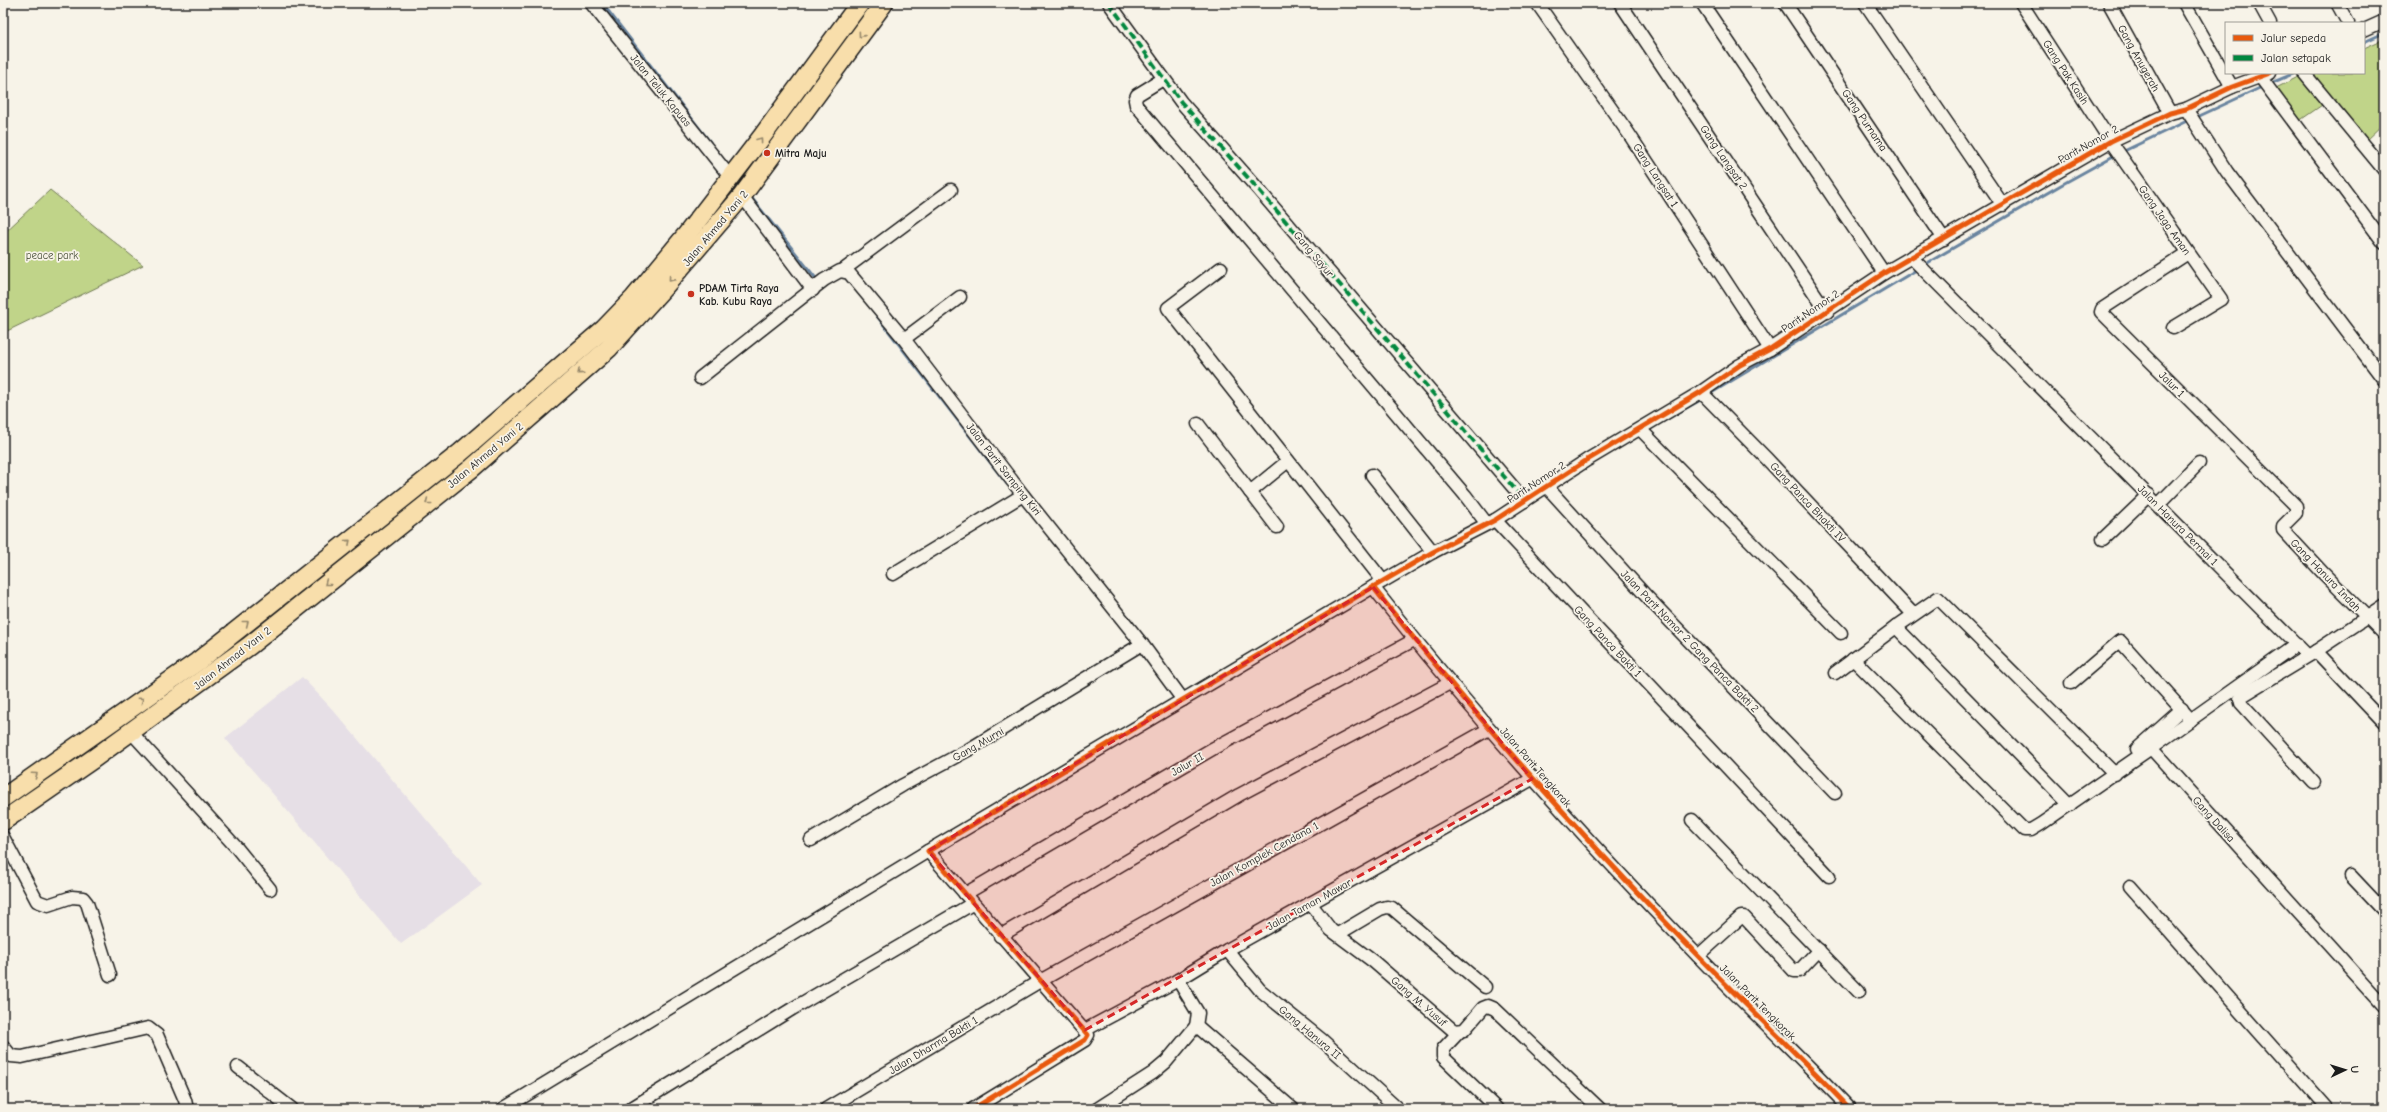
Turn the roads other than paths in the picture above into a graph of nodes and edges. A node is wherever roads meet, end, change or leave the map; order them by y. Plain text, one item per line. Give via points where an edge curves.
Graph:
1 (592, 3) edge
2 (860, 3) edge
3 (884, 3) edge
4 (1109, 3) edge
5 (1537, 3) edge
6 (1620, 3) edge
7 (1702, 3) edge
8 (1785, 3) edge
9 (1865, 3) edge
10 (2021, 3) edge
11 (2108, 3) edge
12 (2184, 3) edge
13 (2259, 3) edge
14 (2337, 3) edge
15 (2384, 21) edge
16 (2269, 22) edge
17 (2347, 22) edge
18 (2365, 30) edge
19 (2305, 74) edge
20 (2265, 75) edge
21 (1163, 79) junction
22 (2232, 87) junction
23 (2186, 109) junction
24 (2170, 113) junction
25 (2111, 142) junction
26 (2384, 170) edge
27 (734, 174) junction
28 (951, 190) dead end
29 (745, 192) junction
30 (2003, 205) junction
31 (1944, 238) junction
32 (2384, 243) edge
33 (2188, 253) junction
34 (1917, 264) junction
35 (1221, 268) dead end
36 (842, 271) junction
37 (1884, 273) junction
38 (818, 285) junction
39 (960, 297) dead end
40 (1827, 312) junction
41 (2173, 328) dead end
42 (904, 339) junction
43 (1770, 349) junction
44 (700, 378) dead end
45 (2384, 380) edge
46 (1701, 392) junction
47 (1198, 424) dead end
48 (1640, 429) junction
49 (1288, 461) junction
50 (2199, 463) dead end
51 (1372, 475) dead end
52 (1546, 487) junction
53 (1250, 492) junction
54 (2149, 495) junction
55 (1019, 497) junction
56 (1525, 501) junction
57 (2158, 505) junction
58 (1491, 522) junction
59 (1277, 527) dead end
60 (2286, 533) joint
61 (2102, 539) dead end
62 (1433, 552) junction
63 (893, 574) dead end
64 (1383, 581) junction
65 (1372, 587) junction
66 (2384, 606) edge
67 (1913, 614) junction
68 (2369, 618) junction
69 (1896, 627) junction
70 (1841, 633) dead end
71 (2384, 634) edge
72 (1414, 640) junction
73 (1142, 644) junction
74 (2297, 644) junction
75 (2312, 653) junction
76 (1853, 659) junction
77 (1835, 673) dead end
78 (1450, 683) junction
79 (2071, 683) dead end
80 (1183, 700) junction
81 (2182, 710) junction
82 (2191, 720) junction
83 (2384, 723) edge
84 (1489, 729) junction
85 (131, 732) junction
86 (2151, 748) junction
87 (2137, 749) dead end
88 (2115, 774) junction
89 (1532, 779) junction
90 (2314, 783) dead end
91 (1836, 793) dead end
92 (3, 798) edge
93 (2070, 805) junction
94 (1692, 820) dead end
95 (3, 821) edge
96 (3, 837) edge
97 (811, 840) dead end
98 (928, 851) junction
99 (1829, 876) dead end
100 (2351, 876) dead end
101 (2130, 886) dead end
102 (270, 889) dead end
103 (968, 899) junction
104 (1310, 903) junction
105 (2384, 912) edge
106 (1338, 934) junction
107 (1000, 936) junction
108 (1227, 950) junction
109 (1819, 950) junction
110 (1698, 956) junction
111 (110, 975) dead end
112 (1178, 980) junction
113 (1040, 981) junction
114 (1485, 987) dead end
115 (1859, 992) dead end
116 (2384, 1006) edge
117 (1196, 1026) junction
118 (1085, 1030) junction
119 (1459, 1032) junction
120 (3, 1046) edge
121 (238, 1067) dead end
122 (186, 1104) edge
123 (197, 1109) edge
124 (292, 1109) edge
125 (503, 1109) edge
126 (630, 1109) edge
127 (826, 1109) edge
128 (973, 1109) edge
129 (1097, 1109) edge
130 (1293, 1109) edge
131 (1398, 1109) edge
132 (1497, 1109) edge
133 (1600, 1109) edge
134 (1850, 1109) edge
135 (2327, 1109) edge

1 - 27 street, Jalan Teluk Kapuas
27 -> 2 highway, Jalan Ahmad Yani 2
3 -> 29 highway, Jalan Ahmad Yani 2
4 - 21 street, Gang Sayur
5 - 43 street, Gang Langsat 1 via 1629,134
6 - 40 street, Gang Langsat 2
7 - 37 street
8 - 31 street, Gang Purnama
9 - 30 street
10 - 25 street, Gang Pak Kasih
11 - 24 street, Gang Anugerah
12 - 22 street
13 - 16 street
14 - 17 street
15 - 18 street
19 - 26 street
20 - 22 street, Parit Nomor 2
20 - 32 street
21 - 56 street, Gang Sayur
21 - 58 street, Gang Panca Bakti 1 via 1137,95 1136,106 1465,495
22 - 23 street, Parit Nomor 2
23 - 24 street, Parit Nomor 2
23 - 45 street via 2227,172
24 - 25 street, Parit Nomor 2
25 - 30 street, Parit Nomor 2
25 - 33 street, Gang Jaga Aman
92 -> 27 highway, Jalan Ahmad Yani 2 via 197,662 460,453 559,369 634,298
28 - 36 street
29 - 38 street
29 -> 85 highway, Jalan Ahmad Yani 2 via 609,348 493,450 216,672
30 - 31 street, Parit Nomor 2
31 - 34 street, Parit Nomor 2
33 - 41 street, Gang Jaga Aman via 2221,298 2220,301
33 - 60 street, Jalur 1 via 2101,312 2296,506 2296,513 2283,526
34 - 37 street, Parit Nomor 2
34 - 54 street, Jalan Hanura Permai 1
35 - 49 street via 1168,308
36 - 38 street
36 - 42 street, Jalan Parit Samping Kiri via 853,276
37 - 40 street, Parit Nomor 2
38 - 44 street
39 - 42 street
40 - 43 street, Parit Nomor 2
42 - 55 street, Jalan Parit Samping Kiri
43 - 46 street, Parit Nomor 2 via 1740,365
46 - 48 street, Parit Nomor 2
46 - 67 street, Gang Panca Bhakti IV
47 - 53 street
48 - 52 street, Parit Nomor 2
48 - 70 street
49 - 53 street
49 - 64 street
50 - 57 street
51 - 62 street
52 - 56 street, Parit Nomor 2
52 - 91 street, Jalan Parit Nomor 2 Gang Panca Bakti 2 via 1648,598
53 - 59 street
54 - 57 street, Jalan Hanura Permai 1
54 - 61 street
55 - 63 street
55 - 73 street, Jalan Parit Samping Kiri
56 - 58 street, Parit Nomor 2
57 - 74 street, Jalan Hanura Permai 1
58 - 62 street, Parit Nomor 2
58 - 99 street, Gang Panca Bakti 1
60 - 68 street, Gang Hanura Indah via 2328,579
62 - 64 street, Parit Nomor 2
64 - 65 street, Parit Nomor 2
65 - 72 street, Jalan Parit Tengkorak
65 - 80 street
66 - 68 street
67 - 69 street
67 - 88 street via 1938,598
68 - 71 street, Gang Hanura Indah
68 - 75 street
69 - 76 street
69 - 93 street
72 - 78 street, Jalan Parit Tengkorak
72 - 103 street, Jalur II via 1214,748
73 - 80 street, Jalan Parit Samping Kiri
73 - 97 street, Gang Murni via 968,750
74 - 75 street, Jalan Hanura Permai 1
74 - 82 street
75 - 83 street, Jalan Hanura Permai 1
75 - 90 street via 2240,699
76 - 77 street
76 - 93 street via 2024,830 2031,830
78 - 84 street, Jalan Parit Tengkorak
78 - 107 street via 1239,794
79 - 81 street via 2120,641
80 - 98 street
81 - 82 street
81 - 87 street
82 - 86 street
84 - 89 street, Jalan Parit Tengkorak
84 - 113 street, Jalan Komplek Cendana 1
85 - 95 highway, Jalan Ahmad Yani 2
85 - 102 street via 236,847
86 - 88 street
86 - 116 street, Gang Dalisa
88 - 93 street
89 - 104 street, Jalan Taman Mawar
89 - 110 street, Jalan Parit Tengkorak
94 - 109 street
96 - 111 street via 37,901 48,905 72,897 83,898
98 - 103 street
98 - 125 street
100 - 105 street
101 - 135 street
103 - 107 street
103 - 126 street, Jalur II
104 - 106 street, Gang M. Yusuf via 1326,925
104 - 108 street, Jalan Taman Mawar
106 - 114 street via 1380,909 1392,908
106 - 119 street, Gang M. Yusuf via 1454,1031
107 - 113 street
108 - 112 street, Jalan Taman Mawar
108 - 131 street, Gang Hanura II via 1243,972 1265,994 1322,1040
109 - 110 street via 1799,971 1794,971 1744,917 1741,917
109 - 115 street
110 - 134 street, Jalan Parit Tengkorak
112 - 117 street via 1198,1012
112 - 118 street, Jalan Taman Mawar
113 - 118 street
113 - 127 street, Jalan Dharma Bakti 1
117 - 129 street via 1166,1062 1153,1073
117 - 130 street
118 - 128 street via 1088,1034 1085,1040
119 - 132 street via 1443,1049 1443,1057
119 - 133 street, Gang M. Yusuf via 1464,1030 1483,1008 1494,1008
120 - 122 street via 11,1056 22,1057 148,1028 156,1032
121 - 124 street
122 - 123 street

